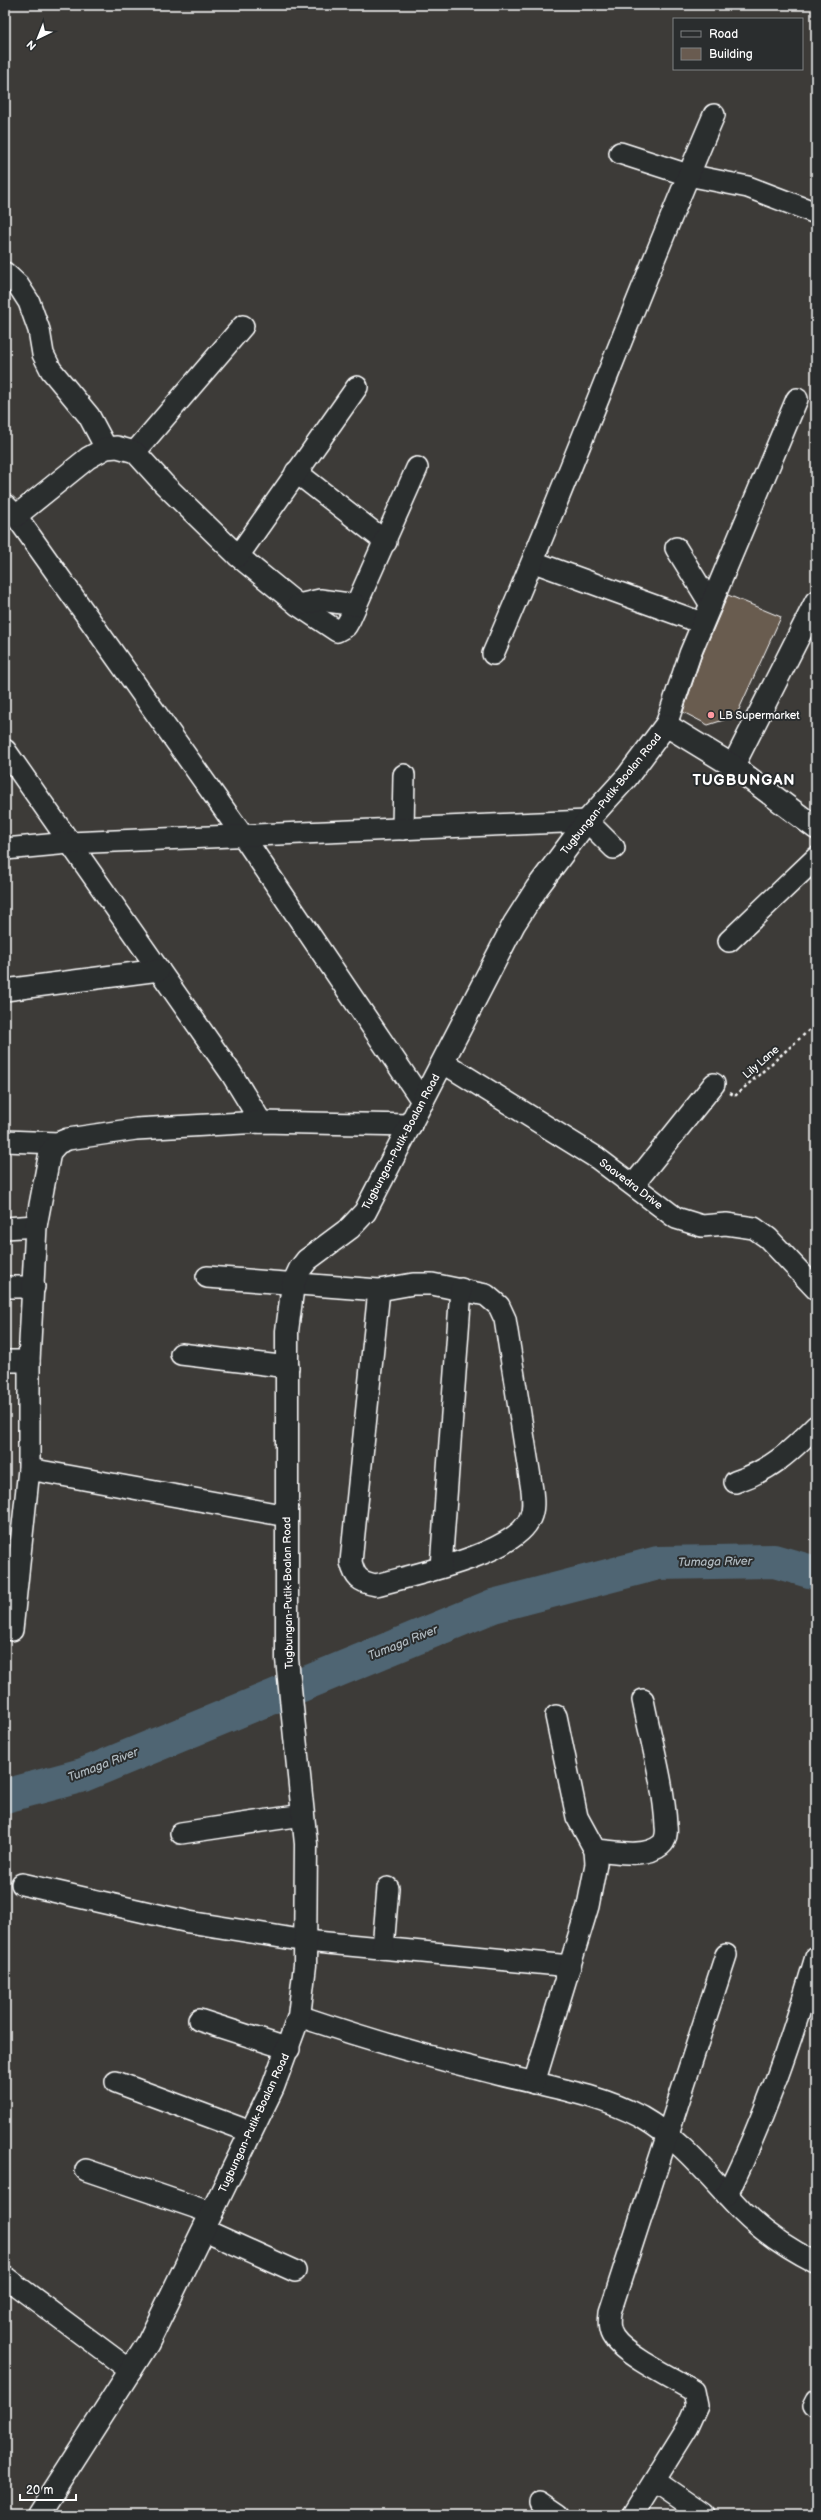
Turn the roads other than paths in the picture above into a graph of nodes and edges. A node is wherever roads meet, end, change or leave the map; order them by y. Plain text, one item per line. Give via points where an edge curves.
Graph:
1 (714, 115) dead end
2 (620, 153) dead end
3 (688, 174) junction
4 (816, 213) edge
5 (5, 273) edge
6 (244, 326) dead end
7 (358, 387) dead end
8 (797, 399) dead end
9 (106, 448) junction
10 (136, 452) junction
11 (417, 468) dead end
12 (296, 472) junction
13 (10, 510) edge
14 (386, 542) junction
15 (676, 548) dead end
16 (238, 556) junction
17 (534, 562) junction
18 (816, 602) edge
19 (298, 605) junction
20 (356, 605) junction
21 (707, 614) junction
22 (493, 654) dead end
23 (666, 725) junction
24 (5, 750) edge
25 (734, 766) junction
26 (404, 774) dead end
27 (587, 821) junction
28 (816, 828) edge
29 (403, 829) junction
30 (243, 836) junction
31 (69, 843) junction
32 (614, 848) dead end
33 (5, 849) edge
34 (816, 858) edge
35 (729, 941) dead end
36 (159, 970) junction
37 (5, 990) edge
38 (444, 1063) junction
39 (714, 1084) road end
40 (423, 1102) junction
41 (261, 1122) junction
42 (411, 1125) junction
43 (5, 1141) edge
44 (58, 1142) junction
45 (634, 1184) junction
46 (36, 1226) junction
47 (5, 1228) edge
48 (207, 1277) dead end
49 (293, 1284) junction
50 (5, 1287) edge
51 (34, 1287) junction
52 (461, 1289) junction
53 (816, 1289) edge
54 (379, 1290) junction
55 (181, 1354) dead end
56 (5, 1361) edge
57 (29, 1361) junction
58 (288, 1367) junction
59 (816, 1426) edge
60 (29, 1469) junction
61 (735, 1482) dead end
62 (287, 1516) junction
63 (441, 1567) junction
64 (12, 1630) dead end
65 (644, 1700) dead end
66 (556, 1716) dead end
67 (303, 1815) junction
68 (181, 1834) dead end
69 (595, 1850) junction
70 (22, 1884) dead end
71 (388, 1888) dead end
72 (306, 1940) junction
73 (383, 1948) junction
74 (726, 1955) dead end
75 (816, 1957) edge
76 (570, 1966) junction
77 (300, 2016) junction
78 (198, 2020) dead end
79 (289, 2049) junction
80 (116, 2082) dead end
81 (534, 2083) junction
82 (251, 2132) junction
83 (667, 2134) junction
84 (86, 2170) dead end
85 (727, 2194) junction
86 (208, 2222) junction
87 (816, 2263) edge
88 (295, 2271) dead end
89 (5, 2277) edge
90 (131, 2371) junction
91 (656, 2481) junction
92 (540, 2502) dead end
93 (38, 2515) edge
94 (559, 2515) edge
95 (633, 2515) edge
96 (704, 2515) edge

1 - 3 street
2 - 3 street
3 - 4 street via 748,187
3 - 17 street
5 - 9 street via 18,285 28,302 39,330 43,354 51,370 89,416
6 - 10 street
7 - 12 street
8 - 21 street
9 - 10 street via 118,447
9 - 13 street
10 - 16 street via 164,484
11 - 14 street
12 - 14 street
12 - 16 street
13 - 30 street
14 - 20 street
15 - 21 street
16 - 19 street
17 - 21 street
17 - 22 street
18 - 25 main road
19 - 20 street via 320,600
19 - 20 street via 337,631 346,626
21 - 23 street
23 - 25 main road
23 - 27 main road, Tugbungan-Putik-Boalan Road via 627,777
24 - 31 street
25 - 28 main road
26 - 29 street
27 - 29 street
27 - 32 street
27 - 38 main road, Tugbungan-Putik-Boalan Road via 537,888 514,924
29 - 30 street
30 - 31 street
30 - 40 street
31 - 33 street
31 - 36 street
34 - 35 street
36 - 37 street
36 - 41 street via 231,1073
38 - 40 main road, Tugbungan-Putik-Boalan Road
38 - 45 street, Saavedra Drive via 597,1158
39 - 45 street
40 - 42 main road, Tugbungan-Putik-Boalan Road
41 - 42 street
41 - 44 street via 136,1129
42 - 49 main road, Tugbungan-Putik-Boalan Road via 365,1212 350,1228 307,1260
43 - 44 street
44 - 46 street via 50,1152
45 - 53 street, Saavedra Drive via 676,1218 688,1223 754,1228 768,1238
46 - 47 street
46 - 51 street
48 - 49 street
49 - 54 street
49 - 58 main road, Tugbungan-Putik-Boalan Road via 287,1331
50 - 51 street
51 - 57 street
52 - 54 street via 413,1284
52 - 63 street
52 - 63 street via 486,1294 499,1306 505,1319 533,1507 530,1518 516,1536 496,1548
54 - 63 street via 351,1562 354,1575 363,1582 376,1585
55 - 58 street
56 - 57 street
57 - 60 street
58 - 62 main road, Tugbungan-Putik-Boalan Road
59 - 61 street via 782,1458 758,1474
60 - 62 street
60 - 64 street
62 - 67 main road, Tugbungan-Putik-Boalan Road via 287,1659
65 - 69 street via 663,1804 666,1838 653,1850
66 - 69 street via 577,1817
67 - 68 street
67 - 72 main road, Tugbungan-Putik-Boalan Road via 306,1844
69 - 76 street via 593,1883
70 - 72 street via 189,1922
71 - 73 street
72 - 73 street
72 - 77 main road, Tugbungan-Putik-Boalan Road
73 - 76 street
74 - 83 street
75 - 85 street via 791,2043 755,2137
76 - 81 street
77 - 79 main road, Tugbungan-Putik-Boalan Road
77 - 81 street via 370,2040
78 - 79 street
79 - 82 main road, Tugbungan-Putik-Boalan Road
80 - 82 street
81 - 83 street via 608,2102
82 - 86 main road, Tugbungan-Putik-Boalan Road
83 - 85 street via 703,2166
83 - 91 street via 610,2312 609,2327 614,2339 627,2350 694,2392 697,2398 697,2406 687,2428
84 - 86 street
85 - 87 street via 777,2241
86 - 88 street
86 - 90 main road, Tugbungan-Putik-Boalan Road
89 - 90 street
90 - 93 main road, Tugbungan-Putik-Boalan Road
91 - 95 street
91 - 96 street
92 - 94 street

